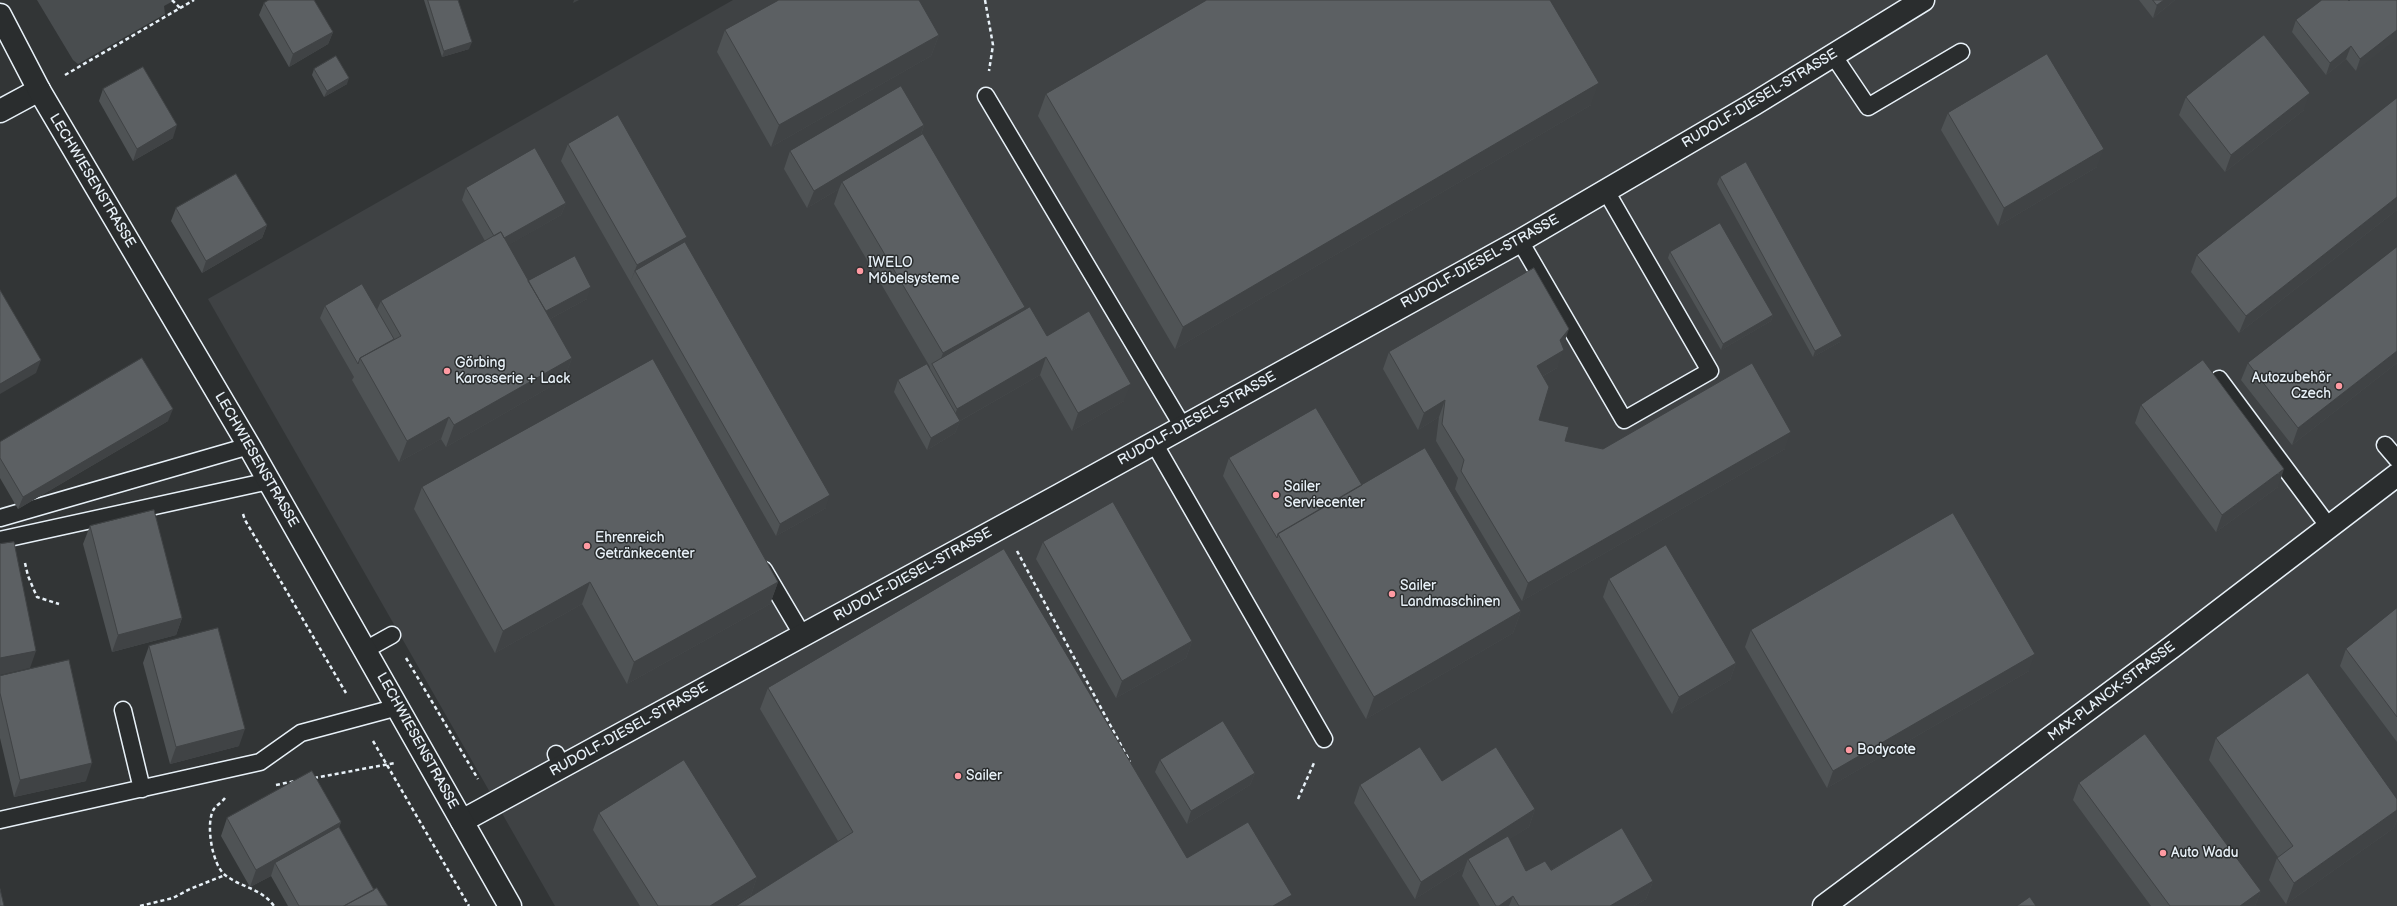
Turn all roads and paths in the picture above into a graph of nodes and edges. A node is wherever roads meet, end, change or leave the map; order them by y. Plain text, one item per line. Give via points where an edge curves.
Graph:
1 (172, 0) edge
2 (194, 0) edge
3 (985, 0) edge
4 (1923, 0) edge
5 (180, 8) junction
6 (0, 15) edge
7 (1961, 52) dead end
8 (1833, 54) junction
9 (38, 90) junction
10 (986, 96) joint
11 (0, 111) edge
12 (1606, 191) junction
13 (1520, 241) junction
14 (2219, 379) edge
15 (1183, 427) junction
16 (1154, 443) junction
17 (2385, 445) dead end
18 (249, 446) junction
19 (2397, 459) edge
20 (2397, 475) edge
21 (269, 481) junction
22 (0, 518) edge
23 (1003, 526) junction
24 (2329, 527) junction
25 (19, 536) junction
26 (0, 540) edge
27 (755, 554) edge
28 (59, 604) dead end
29 (392, 635) joint
30 (803, 636) junction
31 (365, 650) junction
32 (398, 707) junction
33 (123, 710) dead end
34 (1324, 739) joint
35 (425, 758) junction
36 (1130, 762) edge
37 (309, 779) edge
38 (301, 780) edge
39 (270, 786) dead end
40 (142, 789) junction
41 (228, 796) dead end
42 (1298, 799) dead end
43 (494, 804) junction
44 (0, 820) edge
45 (462, 821) junction
46 (225, 875) junction
47 (140, 906) edge
48 (274, 906) edge
49 (510, 906) edge
50 (1824, 906) edge

1 - 5 path
2 - 5 path
3 - 10 path via 993,45
4 - 8 street, RUDOLF-DIESEL-STRASSE
5 - 9 path
6 - 9 street, LECHWIESENSTRASSE
7 - 8 lane via 1868,108
8 - 12 street, RUDOLF-DIESEL-STRASSE
9 - 11 street
9 - 18 street, LECHWIESENSTRASSE
10 - 15 lane
12 - 13 street, RUDOLF-DIESEL-STRASSE
12 - 13 lane via 1710,371 1624,420
13 - 15 street, RUDOLF-DIESEL-STRASSE
14 - 24 lane
15 - 16 street, RUDOLF-DIESEL-STRASSE
16 - 23 street, RUDOLF-DIESEL-STRASSE
16 - 34 lane
17 - 19 lane
18 - 21 street, LECHWIESENSTRASSE
18 - 22 lane
20 - 24 street, MAX-PLANCK-STRASSE
21 - 25 lane
21 - 31 street, LECHWIESENSTRASSE
23 - 30 street, RUDOLF-DIESEL-STRASSE
23 - 36 path
24 - 50 street, MAX-PLANCK-STRASSE
25 - 26 lane
25 - 28 path via 28,576 38,598
27 - 30 lane
29 - 31 lane
29 - 43 path
30 - 43 street, RUDOLF-DIESEL-STRASSE via 559,761
31 - 32 street, LECHWIESENSTRASSE
32 - 35 street, LECHWIESENSTRASSE
32 - 40 lane via 301,733 260,762
33 - 40 lane
34 - 42 path
35 - 37 path
35 - 45 street, LECHWIESENSTRASSE
38 - 39 path
40 - 44 lane
41 - 46 path via 213,810 210,834 213,859
43 - 45 street, RUDOLF-DIESEL-STRASSE
45 - 49 street, LECHWIESENSTRASSE
46 - 47 path via 173,898
46 - 48 path via 267,896

